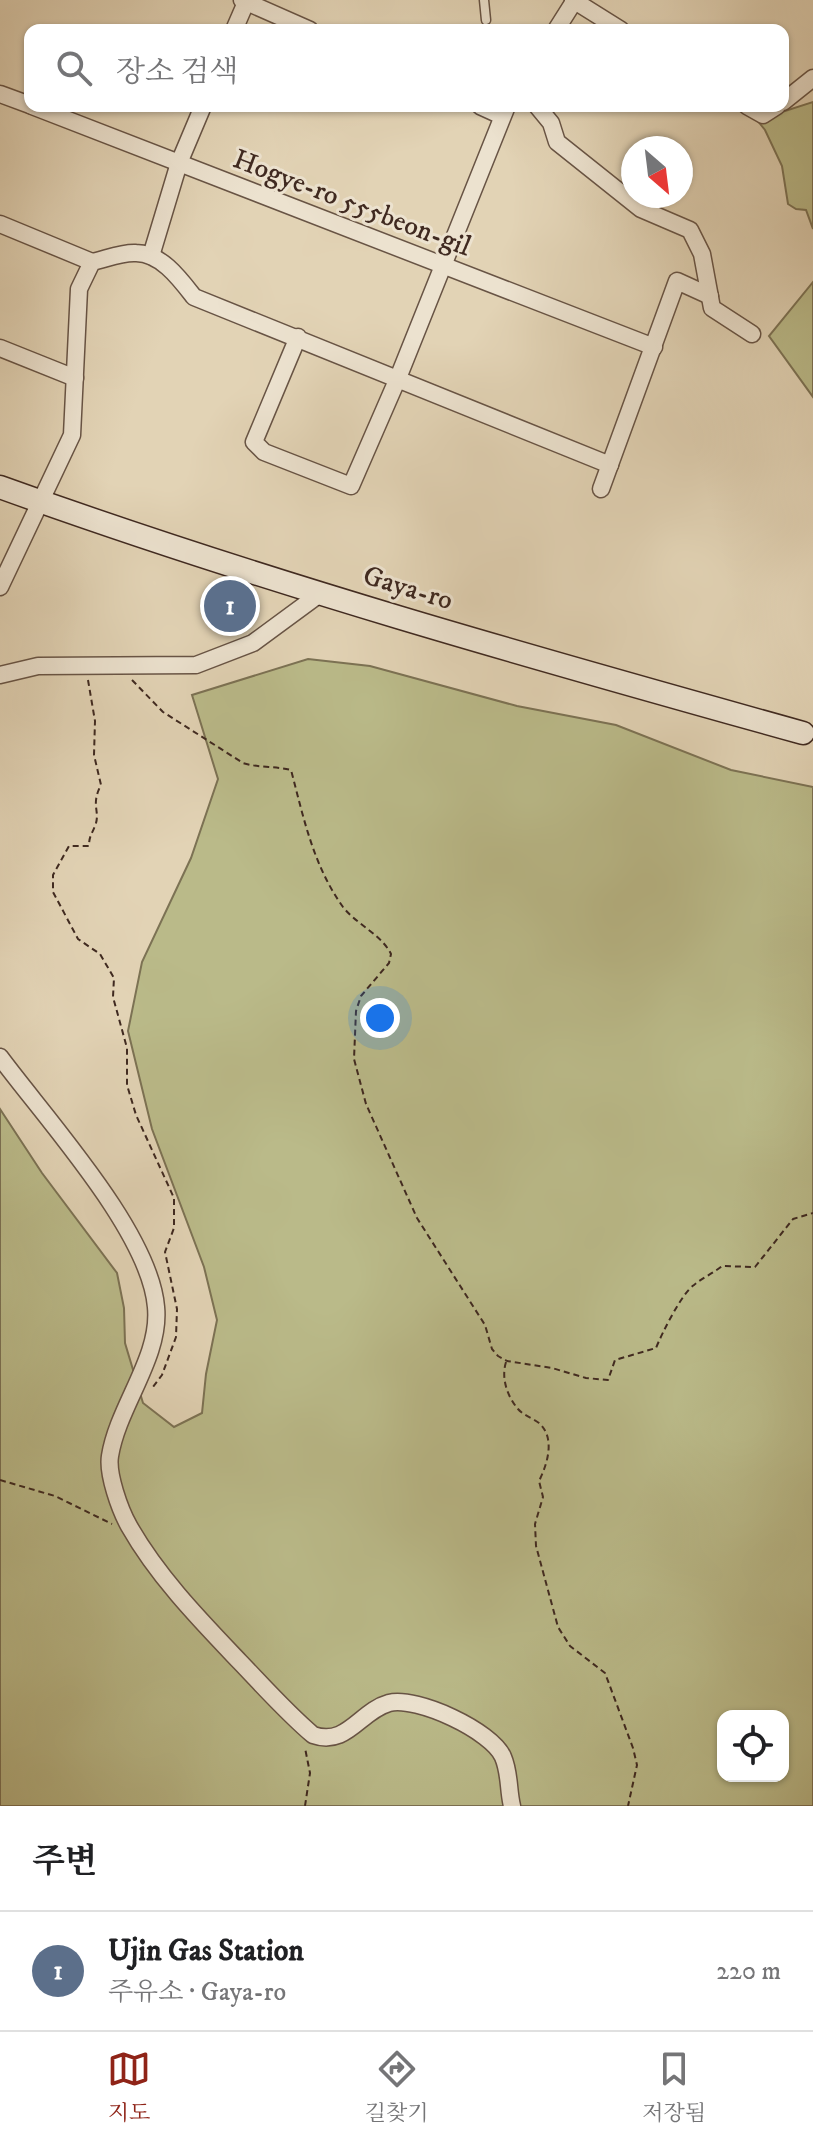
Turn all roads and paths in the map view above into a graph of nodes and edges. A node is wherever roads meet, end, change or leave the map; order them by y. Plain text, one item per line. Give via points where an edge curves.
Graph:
1 (245, 0) edge
2 (484, 0) edge
3 (574, 0) edge
4 (486, 20) dead end
5 (236, 24) edge
6 (297, 24) edge
7 (560, 24) edge
8 (612, 24) edge
9 (813, 78) edge
10 (0, 94) edge
11 (789, 97) edge
12 (24, 103) edge
13 (47, 112) edge
14 (200, 112) edge
15 (505, 112) edge
16 (542, 112) edge
17 (179, 163) junction
18 (0, 224) edge
19 (151, 256) junction
20 (92, 262) junction
21 (442, 267) junction
22 (710, 296) junction
23 (752, 334) dead end
24 (298, 337) junction
25 (654, 347) junction
26 (0, 348) edge
27 (75, 378) junction
28 (398, 378) junction
29 (610, 465) junction
30 (0, 487) edge
31 (601, 489) dead end
32 (40, 501) junction
33 (0, 587) edge
34 (321, 593) junction
35 (89, 666) junction
36 (0, 675) edge
37 (132, 680) dead end
38 (803, 733) dead end
39 (0, 1057) edge
40 (813, 1213) edge
41 (174, 1228) dead end
42 (507, 1361) junction
43 (0, 1480) edge
44 (137, 1538) junction
45 (299, 1723) junction
46 (305, 1806) edge
47 (512, 1806) edge
48 (628, 1806) edge

1 - 5 street
1 - 6 street
2 - 4 lane
3 - 7 street
3 - 8 street
9 - 11 street
10 - 12 street, Hogye-ro 555beon-gil
13 - 17 street, Hogye-ro 555beon-gil
14 - 17 street
15 - 21 street
16 - 22 street via 557,142 641,209 690,230 702,254
17 - 19 street
17 - 21 street, Hogye-ro 555beon-gil
18 - 20 street
19 - 20 street via 135,252
19 - 24 street via 174,272 194,297
20 - 27 street via 79,289
21 - 25 street, Hogye-ro 555beon-gil
21 - 28 street
22 - 23 street via 712,308
22 - 25 street via 677,281
24 - 28 street
24 - 28 street via 254,442 264,452 351,486
25 - 29 street
26 - 27 street
27 - 32 street via 72,435
28 - 29 street
29 - 31 street
30 - 32 main road, Gaya-ro
32 - 33 street
32 - 34 main road, Gaya-ro
34 - 35 street via 253,643 196,665
34 - 38 main road, Gaya-ro
35 - 36 street via 38,666
35 - 41 path via 101,785 94,799 97,823 89,846 69,846 53,875 53,892 78,939 100,954 114,978 113,997 127,1048 127,1085 174,1198
37 - 42 path via 163,712 243,763 291,770 321,872 355,921 391,954 356,1011 354,1059 366,1104 417,1218 485,1325 492,1349
39 - 44 street via 121,1220 148,1276 156,1333 109,1461 117,1498
40 - 42 path via 793,1219 755,1267 722,1266 692,1285 656,1348 615,1360 608,1380
42 - 48 path via 505,1386 519,1411 546,1431 549,1461 539,1481 543,1497 535,1524 536,1546 558,1627 570,1646 605,1673 637,1765
43 - 44 path via 55,1496
44 - 45 street via 173,1588
45 - 46 path via 310,1773
45 - 47 street via 325,1740 388,1703 423,1706 495,1744 508,1772

